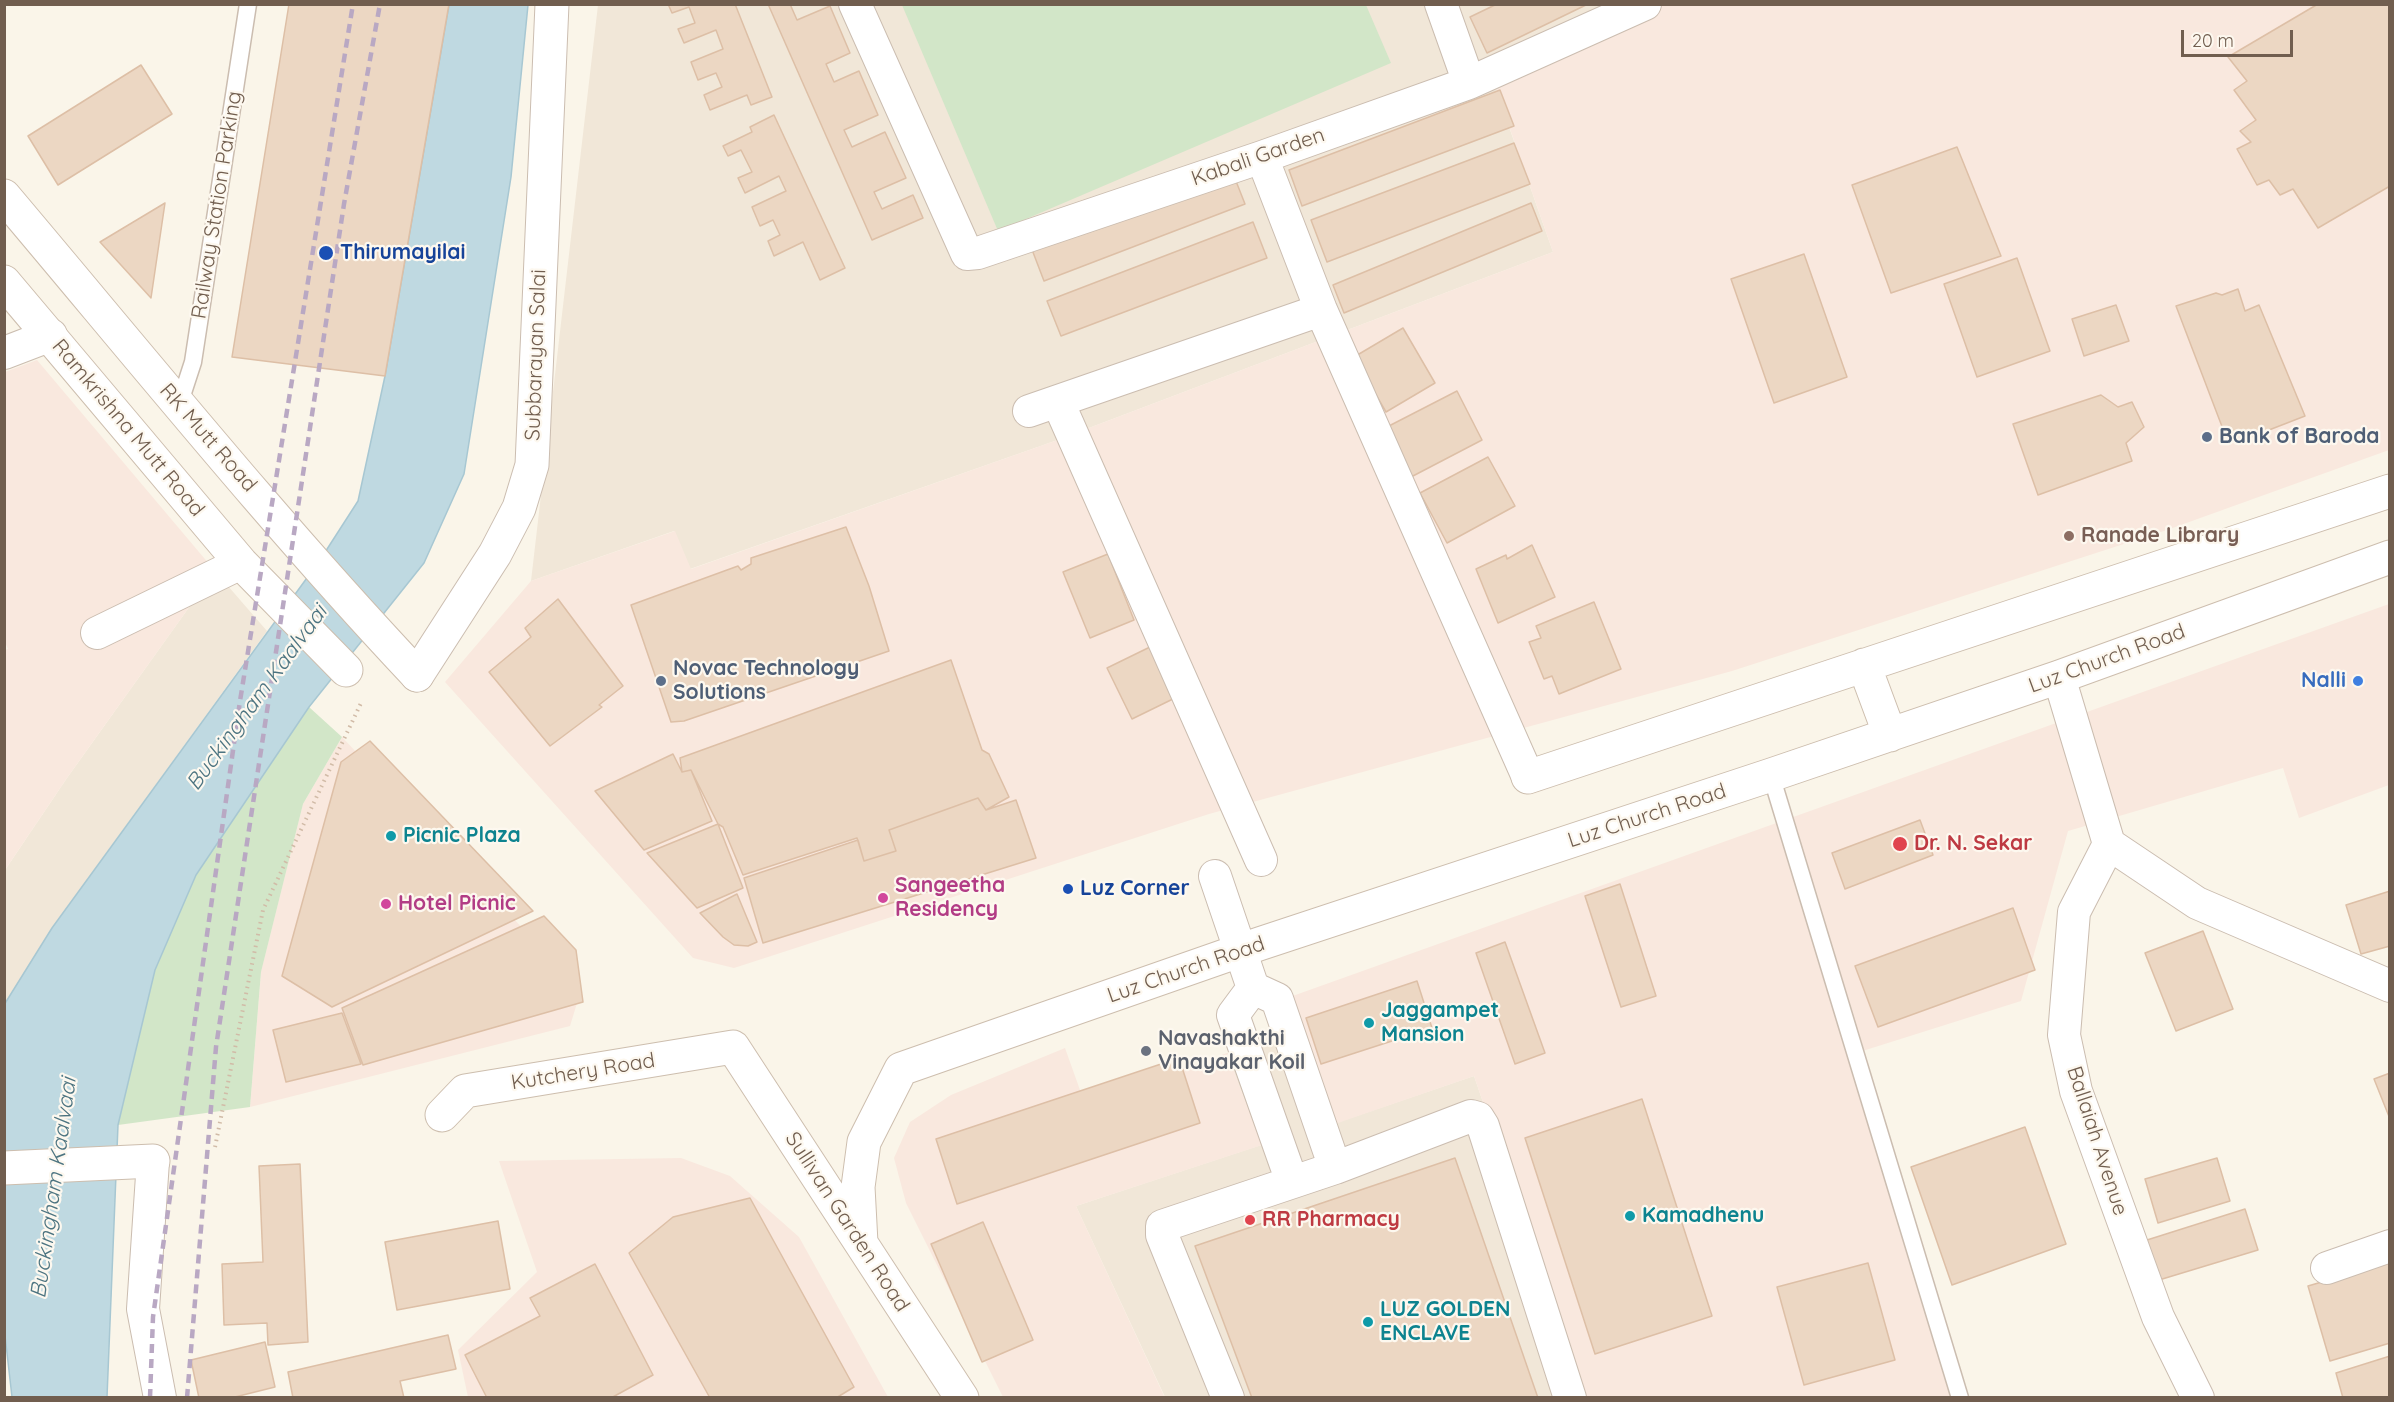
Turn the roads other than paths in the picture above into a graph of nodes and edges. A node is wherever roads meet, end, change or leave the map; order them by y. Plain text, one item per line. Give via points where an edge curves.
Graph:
1 (248, 4) edge
2 (552, 4) edge
3 (855, 4) edge
4 (1645, 4) edge
5 (1449, 7) edge
6 (1469, 83) junction
7 (1262, 157) junction
8 (4, 196) edge
9 (4, 282) edge
10 (1321, 310) junction
11 (51, 335) junction
12 (4, 352) edge
13 (179, 405) junction
14 (2390, 491) edge
15 (2390, 557) edge
16 (247, 568) junction
17 (97, 633) dead end
18 (1864, 665) junction
19 (417, 675) joint
20 (2059, 677) junction
21 (357, 681) road end
22 (1890, 735) junction
23 (1771, 775) junction
24 (1528, 777) joint
25 (2109, 844) junction
26 (1261, 860) dead end
27 (1215, 876) dead end
28 (1242, 951) junction
29 (2390, 986) edge
30 (1253, 988) junction
31 (733, 1047) joint
32 (442, 1115) dead end
33 (153, 1161) joint
34 (4, 1168) edge
35 (1335, 1168) junction
36 (1292, 1182) junction
37 (861, 1243) junction
38 (2390, 1246) edge
39 (2327, 1268) dead end
40 (160, 1398) edge
41 (962, 1398) edge
42 (1228, 1398) edge
43 (1570, 1398) edge
44 (1960, 1398) edge
45 (2198, 1398) edge

1 - 13 lane, Railway Station Parking via 193,362
2 - 19 main road, Subbarayan Salai via 532,465 519,508 495,554
3 - 7 street, Kabali Garden via 968,254
4 - 6 street, Kabali Garden
5 - 6 street
6 - 7 street, Kabali Garden
7 - 10 street
8 - 13 main road, RK Mutt Road
9 - 11 main road, Ramkrishna Mutt Road
10 - 24 street
10 - 26 street via 1043,406
11 - 12 street
11 - 16 main road, Ramkrishna Mutt Road
13 - 19 main road, RK Mutt Road
14 - 18 main road
15 - 20 main road, Luz Church Road
16 - 17 street
16 - 21 main road
18 - 22 main road
18 - 24 main road
20 - 22 main road, Luz Church Road
20 - 25 street
22 - 23 main road, Luz Church Road
23 - 28 main road, Luz Church Road
23 - 44 lane
25 - 29 street via 2197,903
25 - 45 street, Ballaiah Avenue via 2074,912 2064,1035 2076,1091 2158,1317
27 - 28 street
28 - 30 street
28 - 37 main road, Luz Church Road via 902,1069 864,1142 858,1187
30 - 35 street via 1277,999
30 - 36 street via 1233,1015
31 - 32 main road, Kutchery Road via 465,1091
31 - 37 main road, Sullivan Garden Road
33 - 34 main road
33 - 40 street via 143,1309
35 - 36 street
35 - 43 street via 1471,1116 1478,1118
36 - 42 street via 1162,1226 1162,1235
37 - 41 main road, Sullivan Garden Road
38 - 39 street

